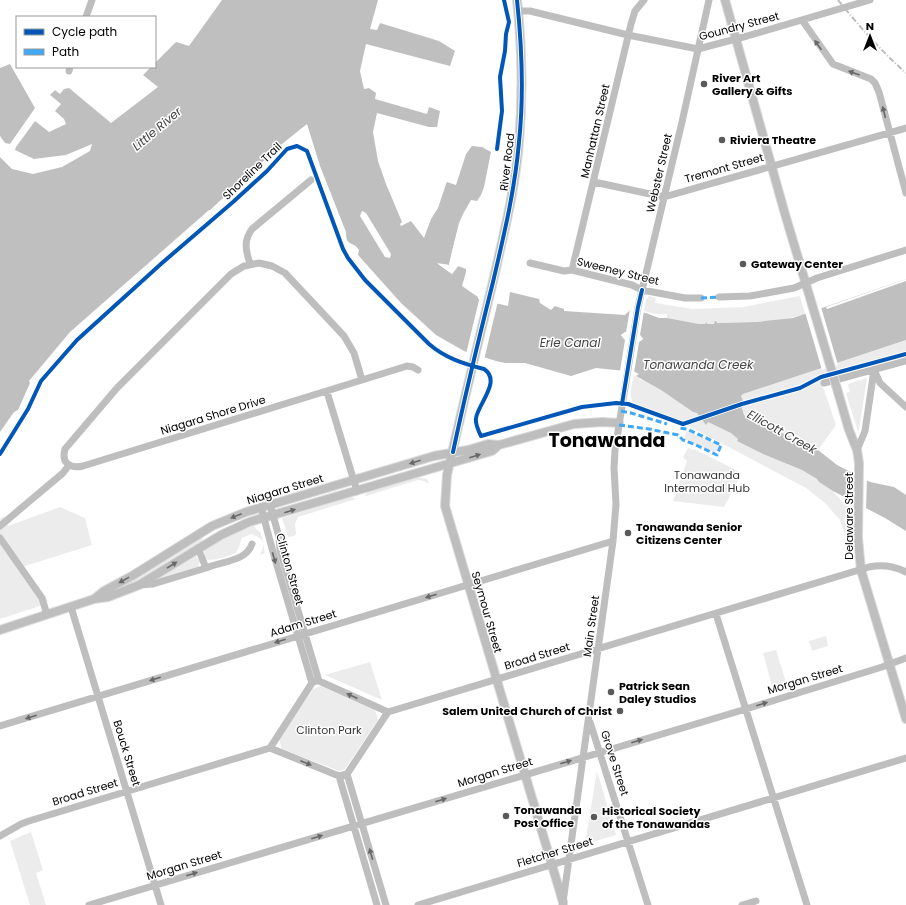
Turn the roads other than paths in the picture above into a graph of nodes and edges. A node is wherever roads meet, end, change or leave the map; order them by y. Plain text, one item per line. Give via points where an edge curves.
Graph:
1 (92, 0) edge
2 (517, 0) edge
3 (644, 0) edge
4 (709, 0) edge
5 (725, 0) edge
6 (870, 0) edge
7 (518, 11) junction
8 (86, 16) edge
9 (802, 20) junction
10 (628, 35) junction
11 (736, 40) junction
12 (698, 49) junction
13 (906, 128) edge
14 (889, 133) junction
15 (772, 166) junction
16 (310, 180) dead end
17 (594, 182) junction
18 (906, 193) edge
19 (664, 197) junction
20 (906, 250) edge
21 (530, 263) dead end
22 (250, 264) junction
23 (572, 270) junction
24 (806, 284) junction
25 (642, 290) junction
26 (719, 297) dead end
27 (701, 298) dead end
28 (483, 324) joint
29 (630, 350) joint
30 (906, 361) edge
31 (418, 370) dead end
32 (874, 370) junction
33 (362, 380) junction
34 (824, 383) dead end
35 (327, 392) junction
36 (906, 407) edge
37 (619, 423) junction
38 (499, 445) junction
39 (857, 450) junction
40 (453, 452) junction
41 (450, 464) junction
42 (69, 465) junction
43 (354, 480) junction
44 (357, 491) junction
45 (270, 504) junction
46 (261, 507) junction
47 (273, 516) junction
48 (264, 518) junction
49 (0, 526) edge
50 (0, 538) edge
51 (613, 541) junction
52 (252, 544) dead end
53 (198, 548) junction
54 (206, 568) junction
55 (860, 570) junction
56 (906, 572) edge
57 (139, 585) junction
58 (468, 585) junction
59 (94, 599) junction
60 (72, 607) junction
61 (716, 614) junction
62 (48, 615) junction
63 (0, 630) edge
64 (301, 635) junction
65 (599, 648) junction
66 (906, 658) edge
67 (889, 663) junction
68 (496, 680) junction
69 (315, 682) junction
70 (98, 696) junction
71 (746, 709) junction
72 (388, 712) junction
73 (906, 719) edge
74 (589, 720) junction
75 (0, 726) edge
76 (270, 748) junction
77 (600, 752) junction
78 (584, 757) junction
79 (906, 758) edge
80 (347, 774) junction
81 (525, 774) junction
82 (339, 776) junction
83 (127, 791) junction
84 (774, 798) junction
85 (362, 823) junction
86 (354, 826) junction
87 (0, 836) edge
88 (629, 842) junction
89 (570, 859) junction
90 (552, 865) junction
91 (376, 868) junction
92 (367, 871) junction
93 (155, 885) junction
94 (756, 901) dead end
95 (563, 904) edge
96 (89, 905) edge
97 (161, 905) edge
98 (377, 905) edge
99 (386, 905) edge
100 (418, 905) edge
101 (648, 905) edge
102 (742, 905) edge
103 (807, 905) edge

1 - 8 street
2 - 7 main road, River Road
3 - 10 street, Manhattan Street via 636,11
4 - 12 street, Webster Street
5 - 11 main road, Delaware Street
6 - 9 street, Goundry Street
7 - 10 street, Goundry Street via 530,11
7 - 28 main road, River Road via 522,65 519,141 509,209
9 - 11 street, Goundry Street
14 -> 9 street via 875,83 833,64
10 - 12 street, Goundry Street
10 - 17 street, Manhattan Street
11 - 12 street, Goundry Street
11 - 15 main road, Delaware Street
12 - 19 street, Webster Street
13 - 14 street, Tremont Street
14 - 15 street, Tremont Street
14 - 18 street
15 - 19 street, Tremont Street
15 - 24 main road, Delaware Street
16 - 22 street via 249,234 246,248
17 - 19 street, Tremont Street
17 - 23 street, Manhattan Street
19 - 25 street, Webster Street
20 - 24 street via 823,276
21 - 23 street, Sweeney Street via 564,271
22 - 33 street via 272,266 290,278 344,336 354,353
22 - 42 street via 231,274 117,388 65,449 64,458
23 - 25 street, Sweeney Street via 632,285
24 - 26 street via 750,296
24 - 39 main road, Delaware Street, bridge
25 - 27 street, Sweeney Street via 686,298
25 - 29 street, Webster Street
28 - 40 main road, Seymour Street
29 - 37 street, Main Street
30 - 32 street
31 - 33 street, Niagara Shore Drive via 407,366
32 - 34 street
32 - 36 street via 880,383
32 - 39 street via 865,431
33 - 35 street, Niagara Shore Drive
35 - 42 street, Niagara Shore Drive via 77,468
35 - 43 street
37 - 38 main road, Niagara Street via 574,424
37 - 51 street, Main Street via 614,459 616,504
38 - 40 main road, Niagara Street via 488,444
41 -> 38 main road, Niagara Street via 492,451
39 - 55 main road, Delaware Street
40 - 41 main road, Seymour Street
40 -> 43 main road, Niagara Street
41 - 44 main road, Niagara Street
41 - 58 main road, Seymour Street via 444,506
42 - 49 street via 63,473
43 - 44 street
43 - 45 main road, Niagara Street
47 -> 44 main road, Niagara Street
45 - 46 main road, Niagara Street
45 - 47 street, Clinton Street
46 - 48 street, Clinton Street
46 -> 59 main road, Niagara Street via 212,526
47 - 48 main road, Niagara Street
47 - 64 street, Clinton Street
48 - 53 main road, Niagara Street via 235,528
48 -> 64 street, Clinton Street
50 - 62 street via 42,598
51 - 58 street, Adam Street
51 - 65 street, Main Street
52 - 54 street, Niagara Street via 243,556
53 - 54 street
57 -> 53 main road, Niagara Street
54 - 57 street, Niagara Street via 153,584
55 - 56 street, Broad Street via 881,565
55 - 61 street, Broad Street
55 - 67 main road, Delaware Street
57 - 59 main road, Niagara Street via 108,597
58 -> 64 street, Adam Street
58 - 68 main road, Seymour Street
59 - 60 main road, Niagara Street
60 - 62 main road, Niagara Street
60 - 70 street, Bouck Street
61 - 65 street, Broad Street
61 - 71 street
62 - 63 main road, Niagara Street
64 - 69 street, Clinton Street
64 -> 70 street, Adam Street
65 - 68 street, Broad Street
65 - 74 street, Main Street
66 - 67 street, Morgan Street
71 -> 67 street, Morgan Street
67 - 73 main road, Delaware Street
68 - 72 street, Broad Street
68 - 81 main road, Seymour Street
72 -> 69 street
69 - 76 street
70 -> 75 street, Adam Street
70 - 83 street, Bouck Street
77 -> 71 street, Morgan Street
71 - 84 street
72 - 80 street
74 - 77 street, Grove Street
74 - 78 street, Main Street
76 -> 82 street
76 - 83 street, Broad Street
77 - 78 street, Morgan Street
77 - 88 street, Grove Street
81 -> 78 street, Morgan Street
78 - 89 street, Main Street
79 - 84 street, Fletcher Street
80 - 82 street
80 - 85 street
85 -> 81 street, Morgan Street
81 - 90 main road, Seymour Street
82 - 86 street
83 - 87 street, Broad Street via 29,821
83 - 93 street, Bouck Street
84 - 88 street, Fletcher Street
84 - 103 street
85 - 86 street, Morgan Street
91 -> 85 street
86 - 92 street
93 -> 86 street, Morgan Street
88 - 89 street, Fletcher Street
88 - 101 street, Grove Street
89 - 90 street, Fletcher Street
89 - 95 street, Main Street
90 - 95 main road, Seymour Street
90 - 100 street, Fletcher Street
91 - 92 street
91 - 99 street
92 - 98 street
93 - 96 street, Morgan Street
93 - 97 street, Bouck Street
94 - 102 street

